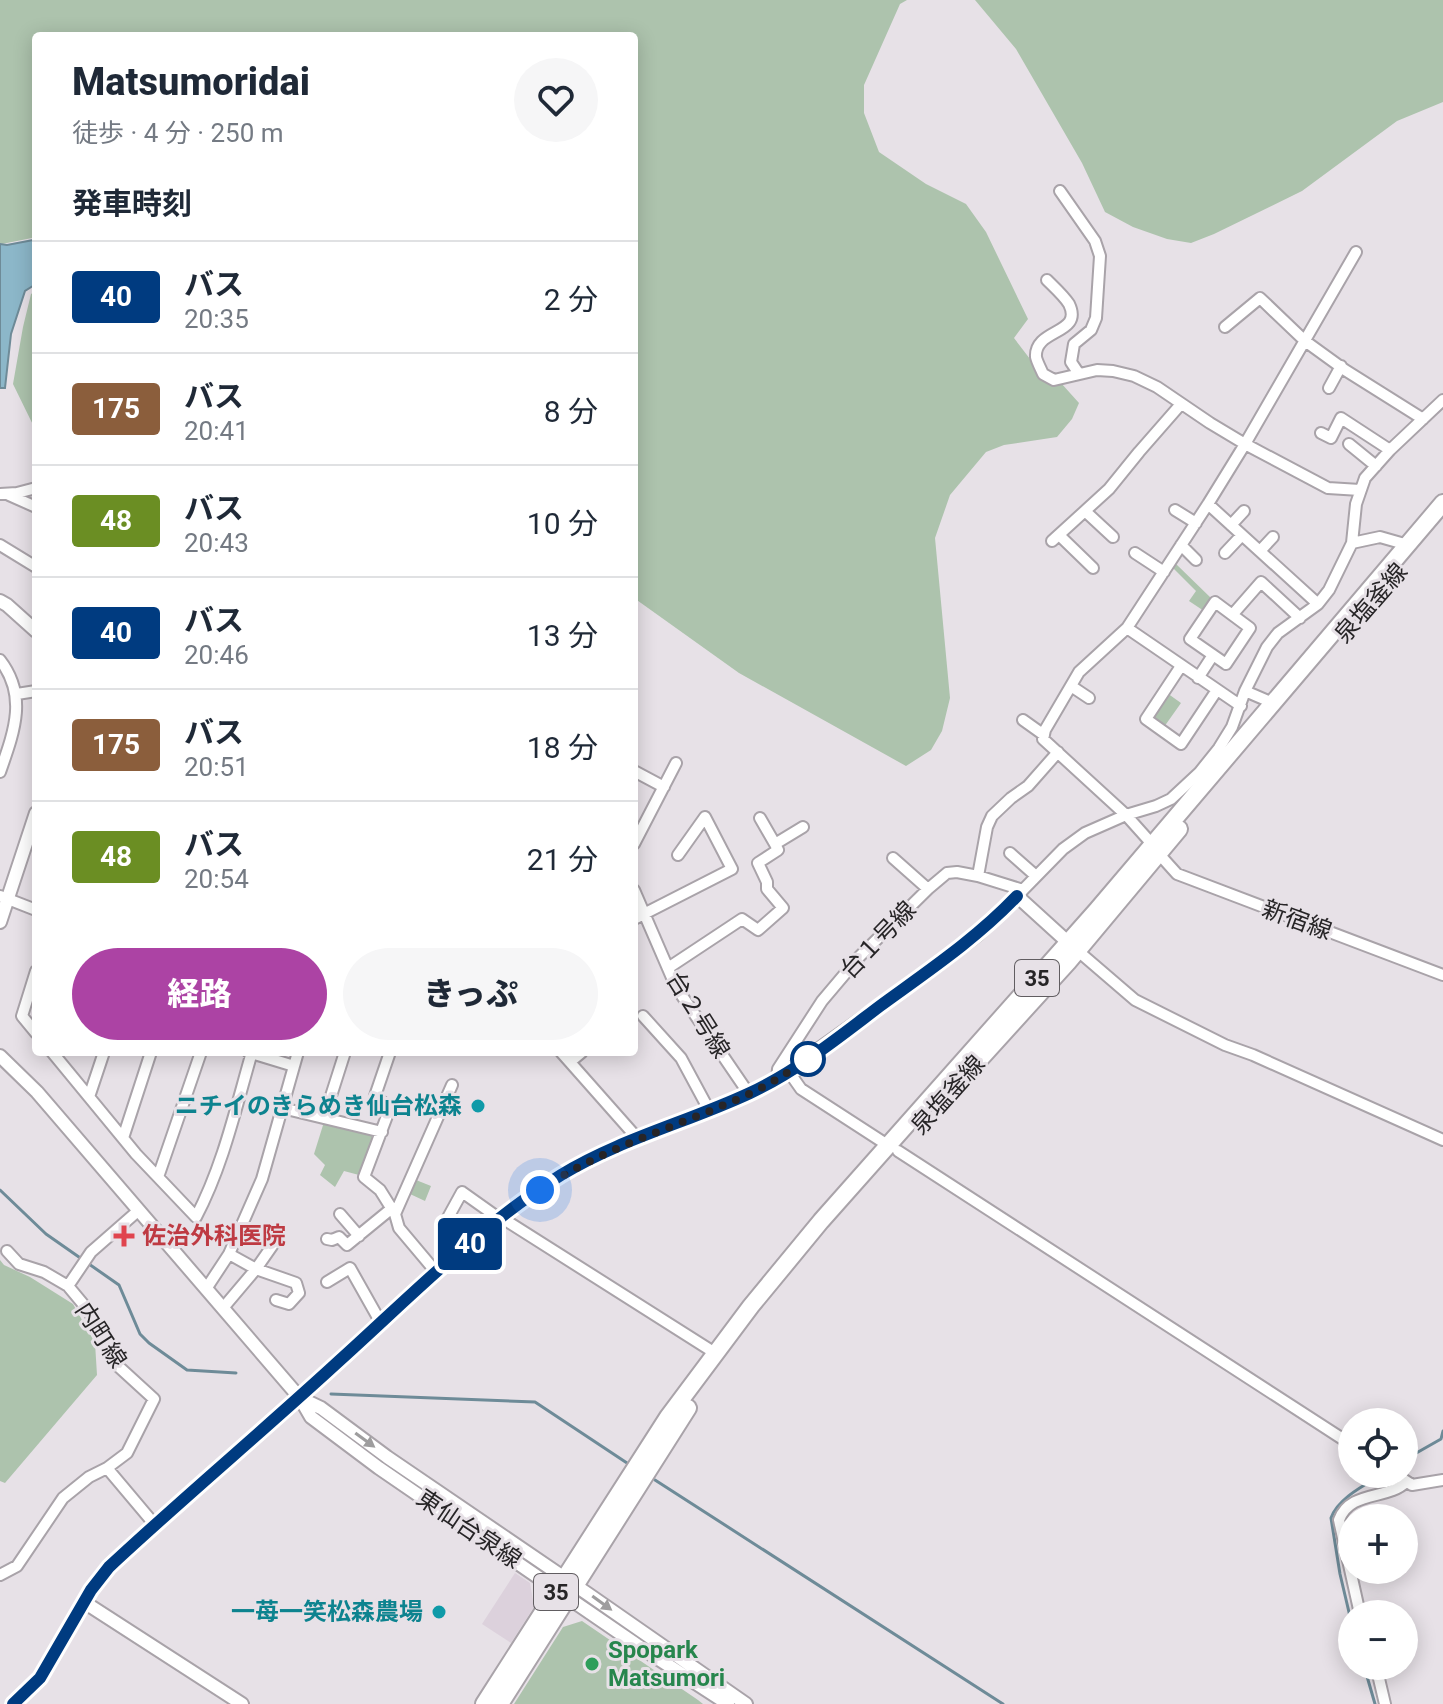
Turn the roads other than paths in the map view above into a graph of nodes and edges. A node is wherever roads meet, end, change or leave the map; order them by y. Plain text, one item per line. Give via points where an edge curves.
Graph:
1 (1060, 191) dead end
2 (1356, 252) dead end
3 (1047, 280) dead end
4 (1225, 327) dead end
5 (1305, 341) junction
6 (1341, 366) junction
7 (1079, 374) junction
8 (1329, 388) dead end
9 (1443, 400) edge
10 (1181, 404) junction
11 (1423, 419) junction
12 (1321, 433) dead end
13 (1245, 444) junction
14 (1349, 444) dead end
15 (1390, 450) junction
16 (1376, 466) junction
17 (32, 489) edge
18 (1360, 490) junction
19 (4, 494) edge
20 (1443, 503) edge
21 (1208, 504) junction
22 (32, 505) edge
23 (1175, 510) dead end
24 (1085, 511) junction
25 (1244, 511) dead end
26 (1443, 520) edge
27 (1196, 523) junction
28 (1231, 525) junction
29 (1242, 535) junction
30 (1113, 537) dead end
31 (1273, 537) dead end
32 (1352, 543) junction
33 (0, 545) edge
34 (1181, 545) junction
35 (1408, 545) junction
36 (1260, 551) junction
37 (1135, 553) dead end
38 (1225, 553) dead end
39 (1196, 560) dead end
40 (32, 565) edge
41 (1093, 568) dead end
42 (1164, 572) junction
43 (0, 601) edge
44 (1318, 604) junction
45 (1233, 614) junction
46 (1300, 618) junction
47 (32, 627) edge
48 (1127, 628) junction
49 (1213, 655) junction
50 (0, 660) edge
51 (1181, 666) junction
52 (1198, 678) junction
53 (1071, 686) junction
54 (1217, 690) junction
55 (1245, 691) junction
56 (32, 692) edge
57 (17, 694) junction
58 (1089, 698) dead end
59 (1273, 703) junction
60 (1241, 706) junction
61 (1023, 720) dead end
62 (1044, 735) junction
63 (1058, 752) junction
64 (676, 763) dead end
65 (0, 772) edge
66 (638, 773) edge
67 (664, 787) junction
68 (1126, 815) junction
69 (760, 818) dead end
70 (32, 824) edge
71 (803, 827) dead end
72 (638, 836) edge
73 (775, 844) junction
74 (1155, 849) junction
75 (1010, 853) dead end
76 (678, 855) dead end
77 (893, 858) dead end
78 (978, 876) junction
79 (1036, 876) junction
80 (928, 889) junction
81 (1020, 893) junction
82 (4, 897) edge
83 (32, 908) edge
84 (639, 917) edge
85 (0, 922) edge
86 (1073, 947) junction
87 (668, 968) junction
88 (1443, 975) edge
89 (32, 984) edge
90 (643, 1016) dead end
91 (32, 1028) edge
92 (0, 1056) edge
93 (56, 1056) edge
94 (103, 1056) edge
95 (150, 1056) edge
96 (200, 1056) edge
97 (250, 1056) edge
98 (263, 1056) edge
99 (297, 1056) edge
100 (344, 1056) edge
101 (389, 1056) edge
102 (565, 1056) edge
103 (577, 1056) edge
104 (570, 1062) junction
105 (294, 1066) junction
106 (783, 1076) junction
107 (452, 1085) dead end
108 (749, 1094) junction
109 (89, 1097) junction
110 (282, 1108) junction
111 (709, 1110) junction
112 (324, 1118) junction
113 (382, 1132) junction
114 (123, 1138) junction
115 (638, 1139) junction
116 (1443, 1140) edge
117 (894, 1148) junction
118 (158, 1177) junction
119 (139, 1210) junction
120 (393, 1212) junction
121 (340, 1214) dead end
122 (501, 1218) junction
123 (445, 1223) dead end
124 (279, 1236) dead end
125 (359, 1236) junction
126 (327, 1239) dead end
127 (7, 1251) dead end
128 (229, 1254) junction
129 (256, 1269) junction
130 (436, 1272) junction
131 (327, 1282) dead end
132 (68, 1286) junction
133 (206, 1289) junction
134 (276, 1300) dead end
135 (223, 1308) junction
136 (381, 1323) junction
137 (715, 1353) junction
138 (300, 1398) junction
139 (1338, 1436) edge
140 (107, 1468) junction
141 (1443, 1480) edge
142 (1418, 1484) edge
143 (1398, 1488) edge
144 (155, 1525) junction
145 (0, 1575) edge
146 (566, 1588) junction
147 (1357, 1600) edge
148 (84, 1602) junction
149 (1379, 1680) edge
150 (13, 1704) edge
151 (242, 1704) edge
152 (484, 1704) edge
153 (500, 1704) edge
154 (728, 1704) edge
155 (746, 1704) edge
156 (1385, 1704) edge

1 - 7 street via 1100,256 1096,318 1074,344 1071,362
2 - 5 street
3 - 7 street via 1069,304 1071,318 1066,328 1040,343 1036,356 1043,374 1054,380
4 - 5 street via 1260,298
5 - 6 street
5 - 13 street
6 - 8 street
6 - 11 street
7 - 10 street via 1097,370 1134,376
9 - 11 street
10 - 13 street
10 - 24 street
11 - 15 street
12 - 15 street via 1331,438 1341,418
13 - 18 street via 1328,488
13 - 21 street
14 - 16 street
15 - 16 street
16 - 18 street
17 - 19 street
18 - 32 street
19 - 22 street
20 - 35 main road, 泉塩釜線 / 35
21 - 27 street
21 - 28 street
23 - 27 street
24 - 30 street
24 - 41 street via 1055,538
25 - 28 street
26 - 74 main road, 泉塩釜線 / 35
27 - 34 street
28 - 29 street
29 - 36 street
29 - 38 street
31 - 36 street
32 - 35 street via 1380,537
32 - 44 street
33 - 40 street
34 - 39 street
34 - 42 street
35 - 59 main road, 泉塩釜線 / 35
36 - 44 street
37 - 42 street
42 - 48 street
43 - 47 street
44 - 46 street
45 - 46 street via 1261,582
45 - 49 street via 1250,628 1226,664
45 - 49 street via 1215,602 1190,639
46 - 55 street via 1267,647
48 - 51 street
48 - 53 street
49 - 52 street
50 - 57 street
51 - 52 street
51 - 54 street via 1146,719 1181,744
52 - 54 street
53 - 58 street
53 - 62 street
54 - 60 street
55 - 59 street
55 - 60 street
56 - 57 street
57 - 65 street via 15,724
59 - 74 main road, 泉塩釜線 / 35
60 - 68 street via 1219,748 1182,790 1156,806
61 - 62 street, 新宿線
62 - 63 street, 新宿線
63 - 68 street, 新宿線
63 - 78 street via 992,816
64 - 67 street
66 - 67 street
67 - 72 street
68 - 74 street, 新宿線
68 - 79 street via 1085,833
69 - 73 street
70 - 82 street
71 - 73 street
73 - 87 street via 778,850 758,863 767,889 783,908 758,930 742,919
74 - 86 main road, 泉塩釜線 / 35
74 - 88 street, 新宿線 via 1177,874
75 - 79 street
76 - 84 street via 705,817 732,869
77 - 80 street
78 - 80 street, 台１号線 via 947,873
78 - 81 street, 台１号線
79 - 81 street
80 - 106 street, 台１号線 via 822,1001 778,1069
81 - 86 street
81 - 106 street via 977,935
82 - 83 street
82 - 85 street
84 - 87 street, 台２号線
86 - 116 street via 1135,1000
86 - 117 main road, 泉塩釜線 / 35
87 - 108 street, 台２号線
89 - 91 street via 22,1016
90 - 111 street via 681,1058
92 - 119 street, 東仙台泉線
93 - 109 street
94 - 109 street
95 - 114 street
96 - 118 street
97 - 118 street via 225,1145 196,1217
98 - 105 street
99 - 105 street
100 - 112 street
101 - 113 street via 375,1096 390,1108
102 - 104 street
103 - 104 street
104 - 115 street
105 - 110 street
106 - 108 street
106 - 117 street
107 - 120 street
108 - 111 street
109 - 114 street
110 - 112 street
110 - 128 street via 262,1179
111 - 115 street
112 - 113 street
113 - 120 street via 364,1177 380,1190
114 - 118 street
115 - 122 street via 563,1174
117 - 137 main road, 泉塩釜線 / 35 via 821,1221
117 - 139 street
117 - 146 main road, 泉塩釜線 / 35 via 716,1368
119 - 132 street via 89,1255
119 - 133 street, 東仙台泉線
120 - 125 street
120 - 130 street via 399,1228
121 - 125 street
122 - 123 street via 462,1192
122 - 130 street
122 - 137 street
124 - 129 street
125 - 126 street via 347,1245 339,1237
127 - 132 street, 内町線 via 19,1264
128 - 129 street
128 - 133 street
129 - 134 street via 296,1283 299,1293 289,1304
129 - 135 street
130 - 136 street
131 - 136 street via 350,1268
132 - 140 street, 内町線 via 88,1310 119,1367 154,1399 127,1453
133 - 135 street, 東仙台泉線
135 - 138 street, 東仙台泉線
136 - 138 street
137 - 146 main road, 泉塩釜線 / 35 via 668,1417
138 - 144 street
138 - 146 street, 東仙台泉線 via 311,1417 379,1468
140 - 144 street
140 - 145 street, 内町線 via 63,1498 17,1566
141 - 142 street
143 - 147 street via 1363,1498 1339,1520
144 - 148 street via 109,1567
146 - 152 main road, 35
146 - 153 main road, 泉塩釜線 / 35
146 - 154 street, 東仙台泉線
146 -> 155 street
148 - 150 street via 40,1678
148 - 151 street
149 - 156 street

